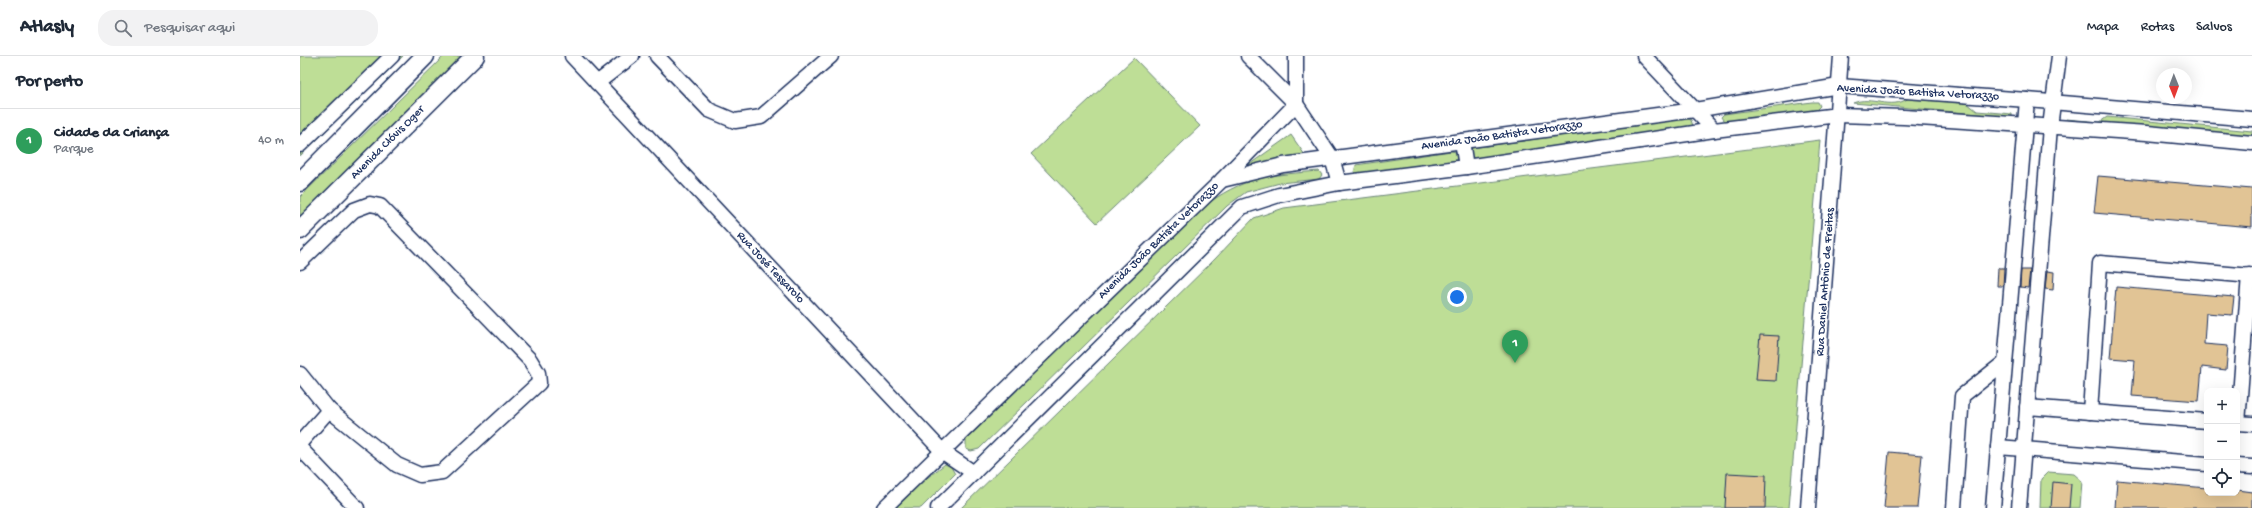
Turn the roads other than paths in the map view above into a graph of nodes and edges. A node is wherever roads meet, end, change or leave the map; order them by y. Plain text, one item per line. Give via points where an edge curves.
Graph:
1 (392, 56) edge
2 (425, 56) edge
3 (475, 56) edge
4 (572, 56) edge
5 (632, 56) edge
6 (657, 56) edge
7 (831, 56) edge
8 (1248, 56) edge
9 (1296, 56) edge
10 (1644, 56) edge
11 (1841, 56) edge
12 (2070, 56) edge
13 (2058, 63) edge
14 (598, 83) junction
15 (1839, 86) junction
16 (2027, 100) junction
17 (2053, 102) junction
18 (1296, 104) junction
19 (1695, 110) junction
20 (1838, 115) junction
21 (2252, 119) edge
22 (2024, 126) junction
23 (2050, 127) junction
24 (1714, 130) junction
25 (1462, 141) junction
26 (2252, 143) edge
27 (300, 145) edge
28 (1332, 158) junction
29 (1466, 167) junction
30 (1222, 180) junction
31 (300, 182) edge
32 (1339, 183) junction
33 (300, 230) edge
34 (300, 262) edge
35 (2251, 275) edge
36 (2005, 362) junction
37 (300, 374) edge
38 (2027, 407) junction
39 (329, 410) junction
40 (2090, 412) junction
41 (2204, 421) edge
42 (2242, 423) edge
43 (300, 442) edge
44 (1998, 447) junction
45 (300, 448) edge
46 (2024, 449) junction
47 (943, 452) junction
48 (2204, 464) edge
49 (2240, 466) edge
50 (2252, 467) edge
51 (974, 473) junction
52 (357, 508) edge
53 (884, 508) edge
54 (938, 508) edge
55 (1808, 508) edge
56 (1954, 508) edge
57 (1993, 508) edge
58 (2019, 508) edge

1 - 27 street
2 - 31 main road
3 - 33 main road, Avenida Clóvis Oger
4 - 14 street, Rua José Tessarolo
5 - 14 street
6 - 7 street via 709,110 735,121 761,117
8 - 18 street
9 - 18 street
10 - 19 street
11 - 15 street, Rua Daniel Antônio de Freitas
12 - 13 street
13 - 17 street
14 - 47 street, Rua José Tessarolo
15 - 16 street, Avenida João Batista Vetorazzo
15 - 19 street, Avenida João Batista Vetorazzo
15 - 20 street, Rua Daniel Antônio de Freitas
16 - 17 street, Avenida João Batista Vetorazzo
16 - 22 street
17 - 21 street, Avenida João Batista Vetorazzo
17 - 23 street
18 - 28 street
18 - 30 street
19 - 24 street
19 - 25 street, Avenida João Batista Vetorazzo
20 - 22 street, Avenida João Batista Vetorazzo
20 - 24 street, Avenida João Batista Vetorazzo
20 - 55 street, Rua Daniel Antônio de Freitas
22 - 23 street, Avenida João Batista Vetorazzo
22 - 36 street
23 - 26 street, Avenida João Batista Vetorazzo
23 - 38 street
24 - 29 street, Avenida João Batista Vetorazzo
25 - 28 street, Avenida João Batista Vetorazzo
25 - 29 street
28 - 30 street, Avenida João Batista Vetorazzo via 1283,165
28 - 32 street
29 - 32 street, Avenida João Batista Vetorazzo
30 - 47 street, Avenida João Batista Vetorazzo
32 - 51 street, Avenida João Batista Vetorazzo via 1279,195 1242,207
34 - 39 street via 354,210 370,204 380,206 530,360 538,373 539,383 442,472 420,475 397,465
35 - 40 street via 2100,263
35 - 42 street
36 - 44 street
36 - 56 street via 1962,396
37 - 39 street
38 - 40 street
38 - 46 street
39 - 43 street
40 - 41 street
44 - 46 street
44 - 57 street
45 - 52 street
46 - 48 street
46 - 58 street
47 - 51 street, Rua José Tessarolo
47 - 53 street, Avenida João Batista Vetorazzo
49 - 50 street
51 - 54 street, Avenida João Batista Vetorazzo

